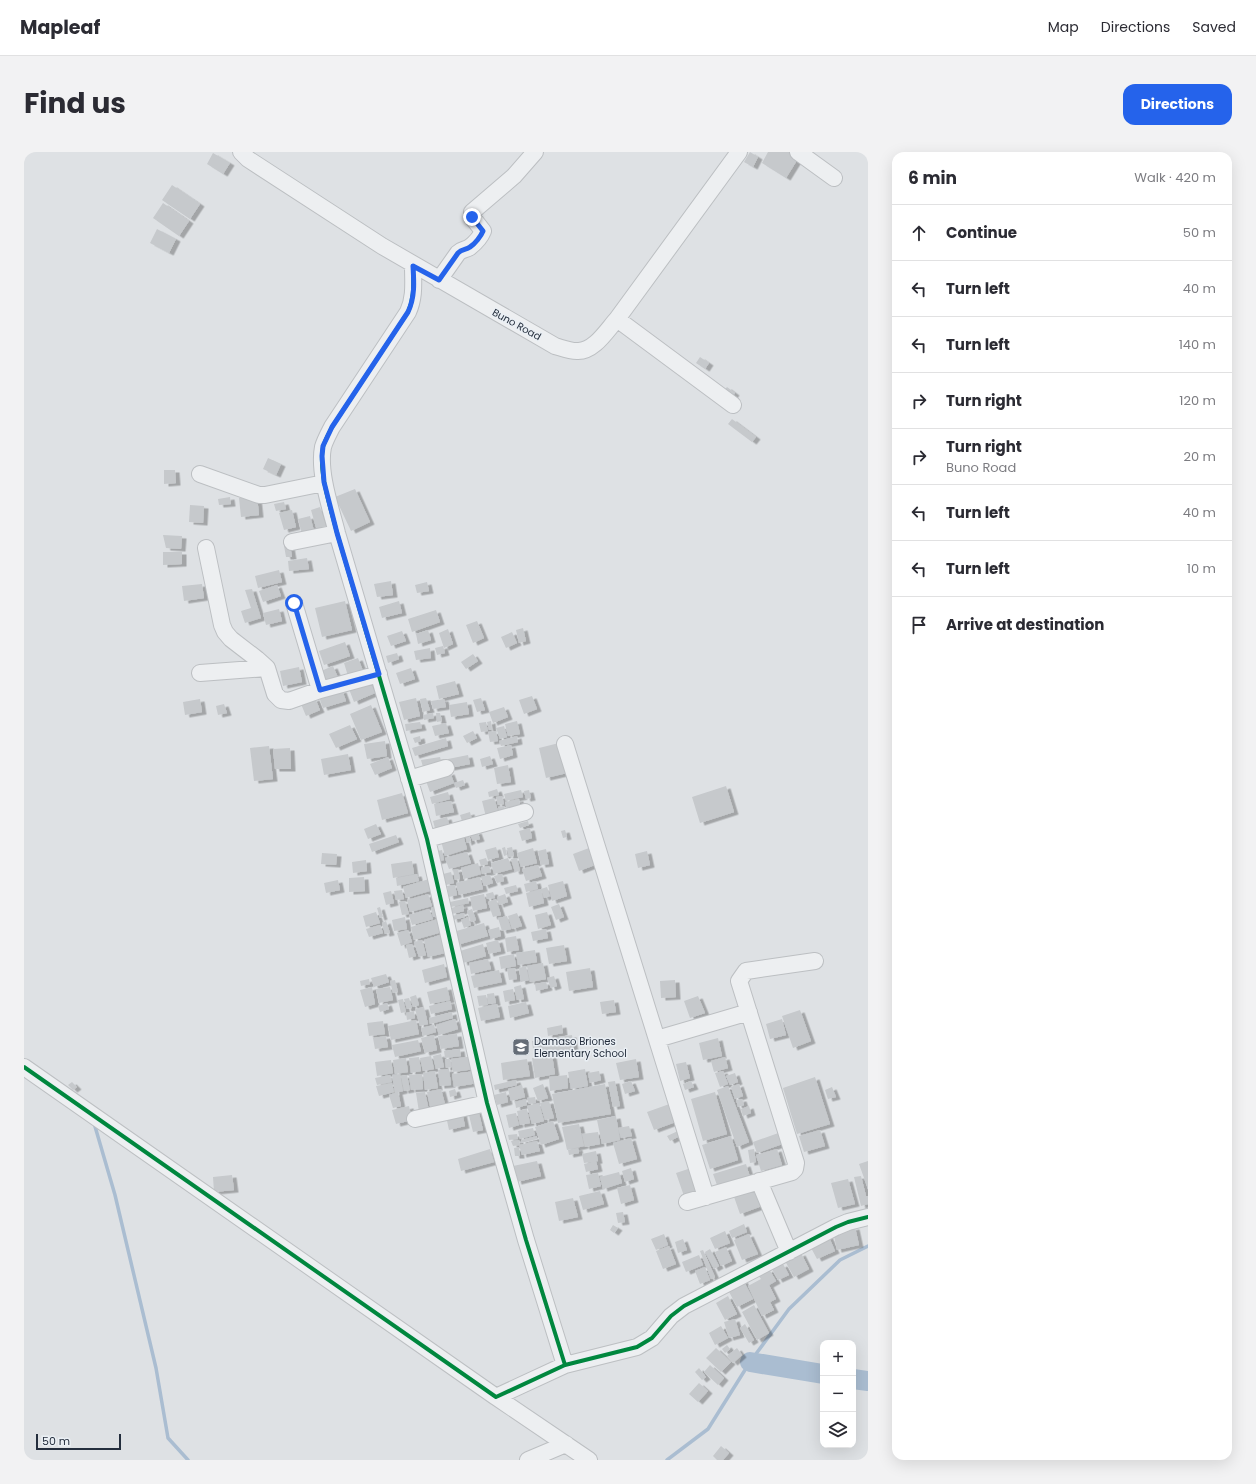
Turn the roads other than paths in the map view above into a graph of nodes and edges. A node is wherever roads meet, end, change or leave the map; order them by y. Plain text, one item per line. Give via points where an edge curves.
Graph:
1 (240, 152) edge
2 (535, 152) edge
3 (739, 152) edge
4 (798, 152) edge
5 (834, 178) dead end
6 (413, 266) junction
7 (439, 280) junction
8 (617, 319) junction
9 (733, 405) dead end
10 (200, 474) dead end
11 (324, 482) junction
12 (337, 533) junction
13 (292, 542) dead end
14 (206, 548) dead end
15 (294, 603) dead end
16 (266, 668) junction
17 (200, 673) dead end
18 (379, 674) junction
19 (320, 690) junction
20 (565, 744) dead end
21 (446, 768) dead end
22 (409, 779) junction
23 (525, 812) dead end
24 (427, 839) junction
25 (815, 961) dead end
26 (749, 1012) junction
27 (657, 1039) junction
28 (24, 1067) edge
29 (487, 1103) junction
30 (415, 1119) dead end
31 (759, 1181) junction
32 (706, 1197) junction
33 (686, 1202) dead end
34 (868, 1217) edge
35 (789, 1252) junction
36 (565, 1365) junction
37 (496, 1397) junction
38 (566, 1444) junction
39 (528, 1460) edge
40 (589, 1460) edge

1 - 6 street, Buno Road
2 - 7 street via 514,176 472,212 472,217 483,231 482,234 471,246 458,253
3 - 8 street, Buno Road
4 - 5 street
6 - 7 street, Buno Road
6 - 11 street via 414,294 408,312 325,441 322,456
7 - 8 street, Buno Road via 555,346 571,351 578,352 596,343
8 - 9 street
10 - 11 street via 259,495
11 - 12 street
12 - 13 street
12 - 18 street
14 - 16 street via 225,632
15 - 19 street
16 - 17 street
16 - 19 street via 275,694 281,700 289,701
18 - 19 street
18 - 22 street
20 - 27 street
21 - 22 street
22 - 24 street
23 - 24 street
24 - 29 street
25 - 26 street via 746,971 739,981
26 - 27 street
26 - 31 street via 796,1163 792,1172
27 - 32 street
28 - 37 street
29 - 30 street
29 - 36 street
31 - 32 street
31 - 35 street
32 - 33 street
34 - 35 street via 836,1227
35 - 36 street via 684,1306 644,1344
36 - 37 street
37 - 38 street
38 - 39 street
38 - 40 street

